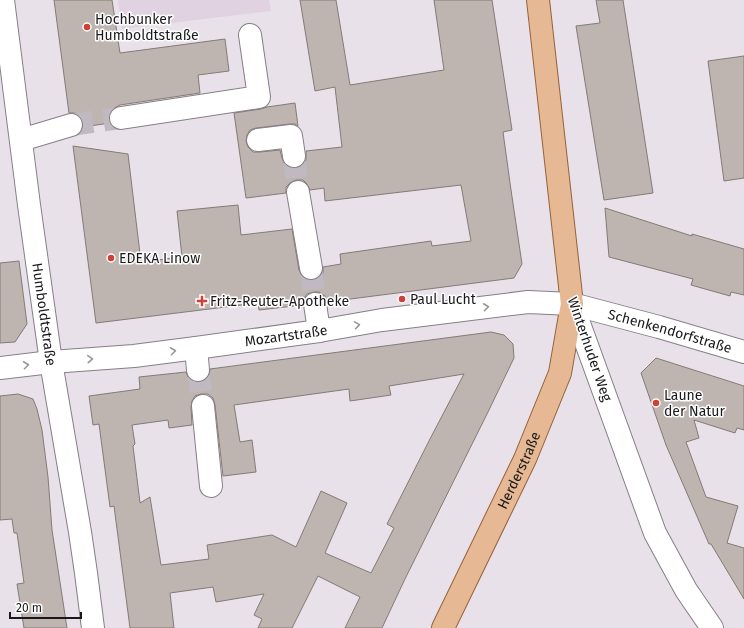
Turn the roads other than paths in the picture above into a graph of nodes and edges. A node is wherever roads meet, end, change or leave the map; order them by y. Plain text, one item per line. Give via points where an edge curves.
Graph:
1 (3, 0) edge
2 (538, 0) edge
3 (250, 35) dead end
4 (121, 118) tunnel mouth
5 (71, 125) tunnel mouth
6 (21, 140) junction
7 (258, 140) dead end
8 (294, 156) tunnel mouth
9 (298, 192) tunnel mouth
10 (311, 268) tunnel mouth
11 (315, 304) tunnel mouth
12 (572, 304) junction
13 (319, 331) junction
14 (196, 348) junction
15 (744, 352) edge
16 (51, 362) junction
17 (0, 368) edge
18 (198, 370) tunnel mouth
19 (203, 406) tunnel mouth
20 (211, 486) dead end
21 (93, 628) edge
22 (443, 628) edge
23 (712, 628) edge

1 - 6 street, Humboldtstraße
2 - 12 main road, Winterhuder Weg
3 - 4 street via 259,97
5 - 6 street
6 - 16 street, Humboldtstraße
7 - 8 street via 291,136
9 - 10 street
11 - 13 street
13 -> 12 street, Mozartstraße via 382,320 528,302
12 - 15 street, Schenkendorfstraße
12 - 22 main road, Herderstraße via 560,373 525,459
12 - 23 street, Winterhuder Weg via 655,533 686,590
13 - 14 street, Mozartstraße
16 -> 14 street, Mozartstraße via 134,356
14 - 18 street
17 -> 16 street, Mozartstraße
16 - 21 street, Humboldtstraße via 80,532
19 - 20 street

